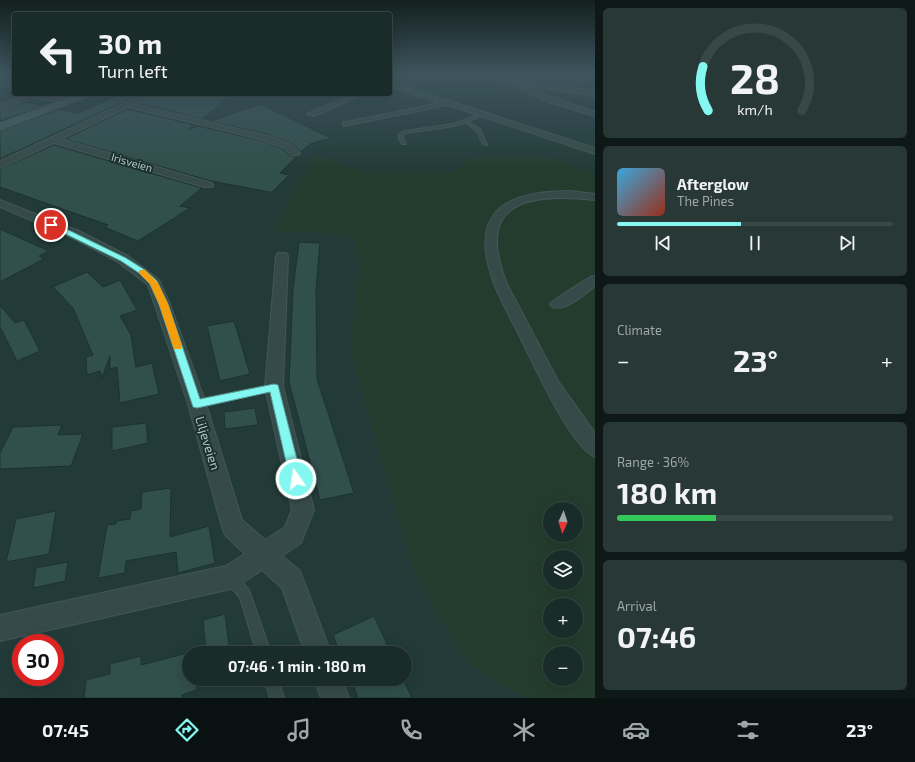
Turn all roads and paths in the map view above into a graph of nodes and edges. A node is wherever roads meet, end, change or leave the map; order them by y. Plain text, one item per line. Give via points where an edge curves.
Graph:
1 (57, 106) edge
2 (127, 106) edge
3 (130, 106) edge
4 (331, 106) edge
5 (437, 106) edge
6 (458, 106) edge
7 (570, 106) edge
8 (311, 114) dead end
9 (485, 114) junction
10 (595, 114) edge
11 (467, 122) junction
12 (346, 124) dead end
13 (0, 127) edge
14 (55, 140) junction
15 (404, 143) dead end
16 (485, 144) dead end
17 (595, 151) edge
18 (295, 153) dead end
19 (0, 165) edge
20 (208, 185) dead end
21 (595, 197) edge
22 (0, 203) edge
23 (282, 256) dead end
24 (595, 280) edge
25 (557, 304) dead end
26 (274, 387) junction
27 (197, 404) junction
28 (595, 448) edge
29 (264, 554) junction
30 (231, 577) junction
31 (0, 628) edge
32 (262, 646) edge
33 (316, 646) edge
34 (273, 686) edge
35 (331, 686) edge
36 (277, 698) edge
37 (335, 698) edge

1 - 13 main road
2 - 14 street
3 - 18 street via 266,138 287,146
4 - 8 street
5 - 12 street
6 - 9 street
7 - 10 street
9 - 11 lane
9 - 17 street
11 - 15 lane via 405,132 401,134
11 - 16 lane via 478,130
14 - 19 street
14 - 20 street, Irisveien
21 - 28 street via 562,195 524,199 501,211 492,226 493,257 501,284 556,393
22 - 27 street, Liljeveien via 76,235 117,256 154,283
23 - 26 street
24 - 25 street
26 - 27 lane
26 - 29 street via 303,510 293,535
27 - 29 street, Liljeveien via 233,527
29 - 30 street
29 - 33 street, Liljeveien via 292,580
30 - 31 street
30 - 32 lane via 245,594
34 - 36 lane
35 - 37 street

